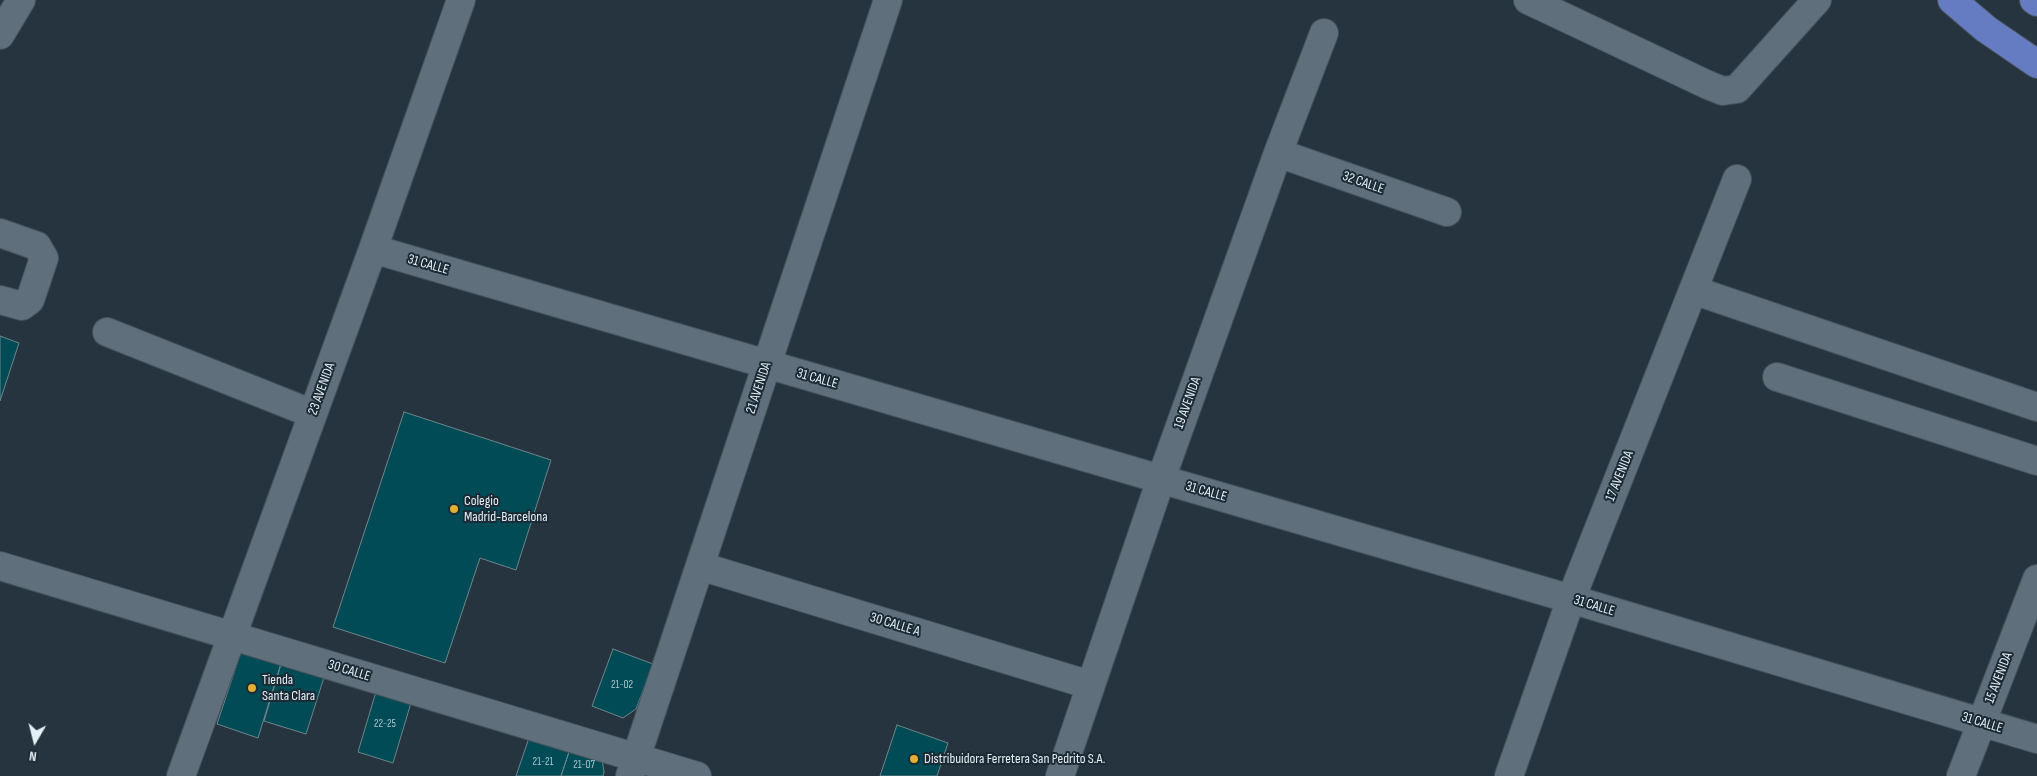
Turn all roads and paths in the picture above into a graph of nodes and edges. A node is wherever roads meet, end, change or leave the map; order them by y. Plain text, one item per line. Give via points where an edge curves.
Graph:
1 (21, 0) edge
2 (461, 0) edge
3 (888, 0) edge
4 (1528, 0) edge
5 (1817, 0) edge
6 (1952, 0) edge
7 (1986, 29) junction
8 (1324, 32) dead end
9 (0, 35) edge
10 (2037, 52) edge
11 (2037, 64) edge
12 (1278, 153) junction
13 (1737, 178) dead end
14 (1447, 212) dead end
15 (0, 233) edge
16 (373, 249) junction
17 (1693, 290) junction
18 (0, 300) edge
19 (107, 332) dead end
20 (767, 365) junction
21 (1777, 376) dead end
22 (2037, 407) edge
23 (313, 414) junction
24 (2037, 461) edge
25 (1161, 479) junction
26 (0, 566) edge
27 (700, 566) junction
28 (2037, 580) edge
29 (1572, 599) junction
30 (232, 636) junction
31 (1090, 685) junction
32 (1982, 722) junction
33 (2037, 739) edge
34 (633, 767) edge
35 (181, 776) edge
36 (697, 776) edge
37 (1060, 776) edge
38 (1508, 776) edge
39 (1961, 776) edge

1 - 9 street
2 - 16 street, 23 AVENIDA
3 - 20 street, 21 AVENIDA
4 - 5 street via 1708,86 1723,90 1737,88
6 - 7 main road
7 - 10 main road
7 - 11 main road
8 - 12 street, 19 AVENIDA
12 - 14 street, 32 CALLE
12 - 25 street, 19 AVENIDA
13 - 17 street, 17 AVENIDA
15 - 18 street via 37,246 44,258 30,300 22,306
16 - 20 street, 31 CALLE
16 - 23 street, 23 AVENIDA
17 - 22 street
17 - 29 street, 17 AVENIDA
19 - 23 street
20 - 25 street, 31 CALLE
20 - 27 street, 21 AVENIDA
21 - 24 street
23 - 30 street, 23 AVENIDA
25 - 29 street, 31 CALLE
25 - 31 street, 19 AVENIDA
26 - 30 street, 30 CALLE
27 - 31 street, 30 CALLE A
27 - 34 street, 21 AVENIDA
28 - 32 street, 15 AVENIDA
29 - 32 street, 31 CALLE
29 - 38 street, 17 AVENIDA
30 - 34 street, 30 CALLE
30 - 35 street, 23 AVENIDA
31 - 37 street, 19 AVENIDA
32 - 33 street, 31 CALLE
32 - 39 street, 15 AVENIDA
34 - 36 street, 30 CALLE

